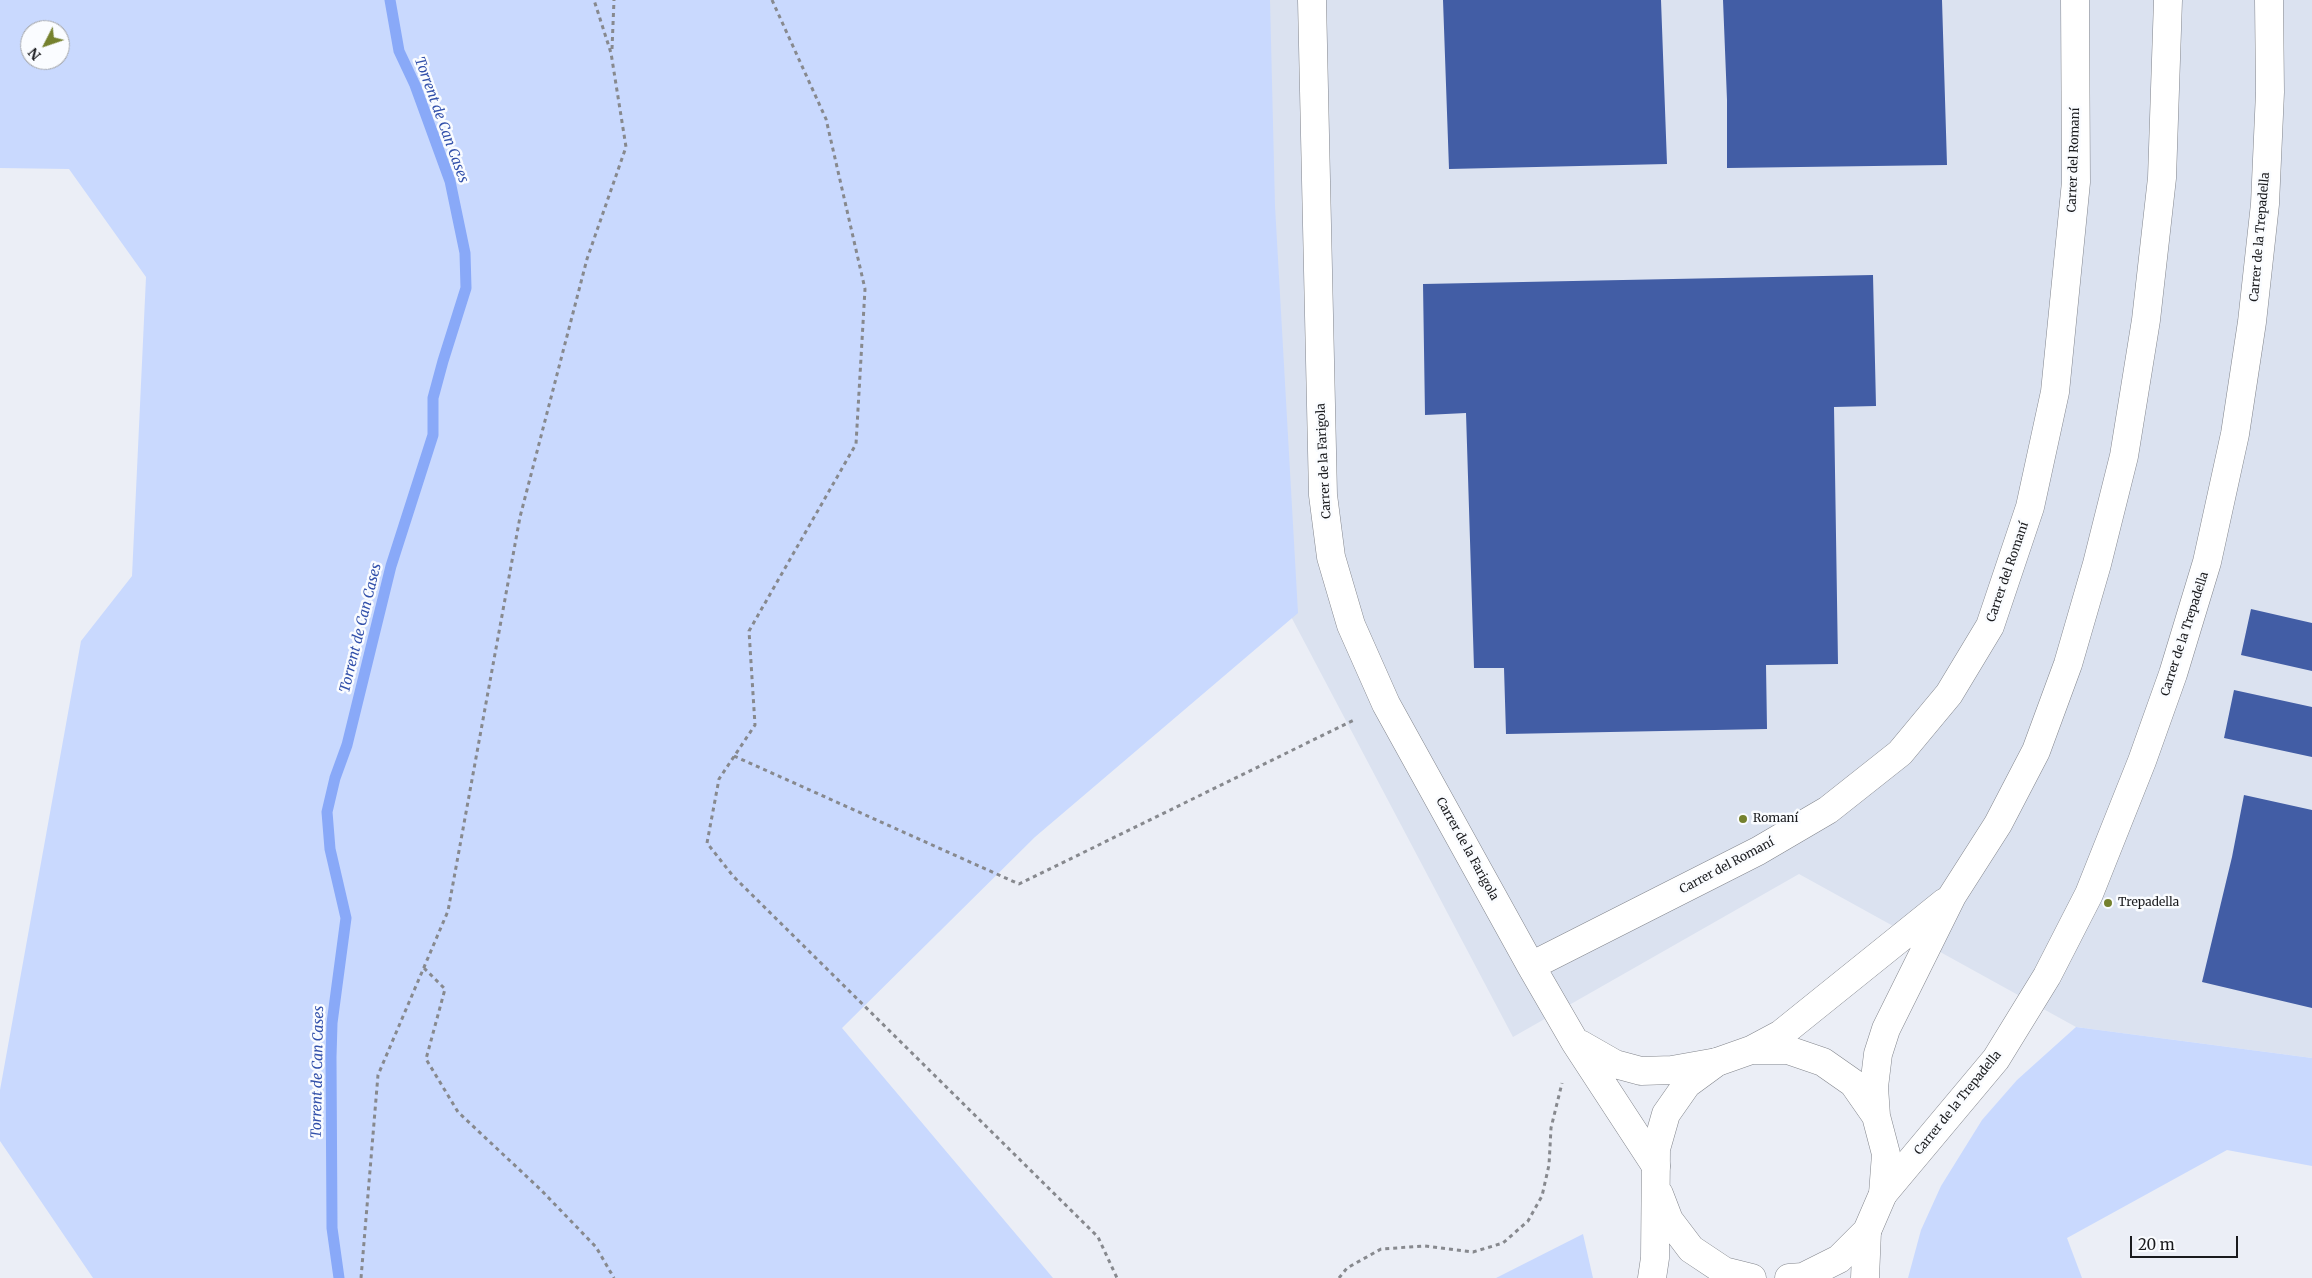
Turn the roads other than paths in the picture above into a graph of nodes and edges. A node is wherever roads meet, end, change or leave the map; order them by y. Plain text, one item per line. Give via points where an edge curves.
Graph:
1 (1312, 0) edge
2 (2075, 0) edge
3 (2168, 0) edge
4 (2269, 0) edge
5 (1952, 896) junction
6 (1531, 966) junction
7 (1575, 1042) junction
8 (1751, 1050) junction
9 (1717, 1062) junction
10 (1876, 1116) junction
11 (1656, 1176) junction
12 (1883, 1194) junction
13 (1867, 1230) junction
14 (1652, 1278) edge
15 (1752, 1278) edge
16 (1789, 1278) edge
17 (1865, 1278) edge

1 - 6 street, Carrer de la Farigola via 1323,495 1331,557 1351,625 1386,704
2 - 6 street, Carrer del Romaní via 2076,182 2055,392 2030,507 1990,626 1950,694 1900,753 1828,810 1758,851
3 - 5 street via 2162,178 2146,320 2124,456 2068,664 2036,751 1998,824
4 - 12 street, Carrer de la Trepadella via 2270,92 2265,204 2252,322 2235,434 2207,562 2173,674 2089,894 2046,976 1996,1059
5 - 8 street via 1781,1034
5 - 10 street via 1886,1028 1878,1054 1874,1087
6 - 7 street, Carrer de la Farigola
7 - 9 street via 1615,1064 1641,1071 1672,1070
7 - 11 street, Carrer de la Farigola
8 - 9 street
8 - 10 street via 1788,1050 1823,1062 1853,1083
9 - 11 street via 1688,1084 1666,1114 1656,1149
10 - 12 street via 1886,1154
11 - 14 street via 1656,1258
11 - 15 street via 1669,1220 1691,1250 1724,1271
12 - 13 street
13 - 16 street via 1839,1259 1803,1276
13 - 17 street

